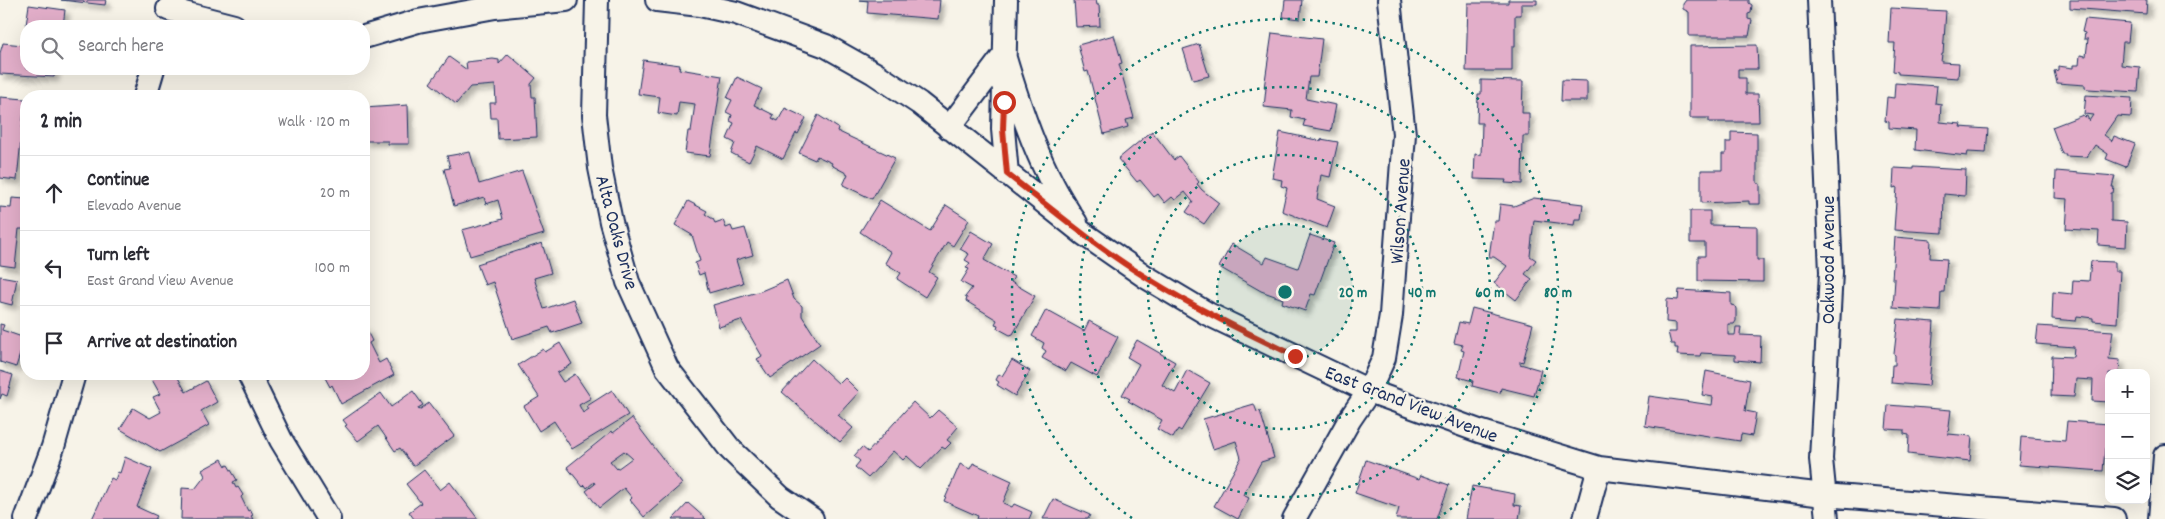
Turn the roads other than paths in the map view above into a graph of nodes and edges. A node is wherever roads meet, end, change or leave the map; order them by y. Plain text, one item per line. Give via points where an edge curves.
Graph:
1 (566, 0) edge
2 (597, 0) edge
3 (657, 0) edge
4 (1006, 0) edge
5 (1389, 0) edge
6 (1818, 0) edge
7 (167, 12) edge
8 (205, 20) edge
9 (370, 35) edge
10 (1004, 55) junction
11 (151, 75) edge
12 (147, 90) edge
13 (949, 128) junction
14 (1007, 174) junction
15 (1084, 234) junction
16 (72, 380) edge
17 (252, 380) edge
18 (1369, 391) junction
19 (2165, 456) edge
20 (1599, 468) junction
21 (1824, 495) junction
22 (26, 519) edge
23 (329, 519) edge
24 (812, 519) edge
25 (1294, 519) edge
26 (1585, 519) edge
27 (1827, 519) edge
28 (2114, 519) edge
29 (2160, 519) edge

1 - 9 street via 437,17
2 - 24 street, Alta Oaks Drive via 594,115 611,222 628,282 667,368 737,456 780,497
3 - 13 street, East Grand View Avenue via 736,13 826,46 874,72
4 - 10 street
5 - 18 street, Wilson Avenue via 1404,134 1392,315 1384,358
6 - 21 street, Oakwood Avenue via 1831,272 1821,459
7 - 8 street
10 - 13 street
10 - 14 street via 1003,129
10 - 15 street via 1018,102 1041,158
11 - 12 street
13 - 14 street, East Grand View Avenue
14 - 15 street, East Grand View Avenue
15 - 18 street, East Grand View Avenue via 1146,277 1208,314
16 - 22 street via 53,447
17 - 23 street via 281,440
18 - 20 street, East Grand View Avenue via 1479,431
18 - 25 street, Wilson Avenue
19 - 29 street
20 - 21 street, East Grand View Avenue
20 - 26 street
21 - 27 street, Oakwood Avenue
21 - 28 street, East Grand View Avenue

